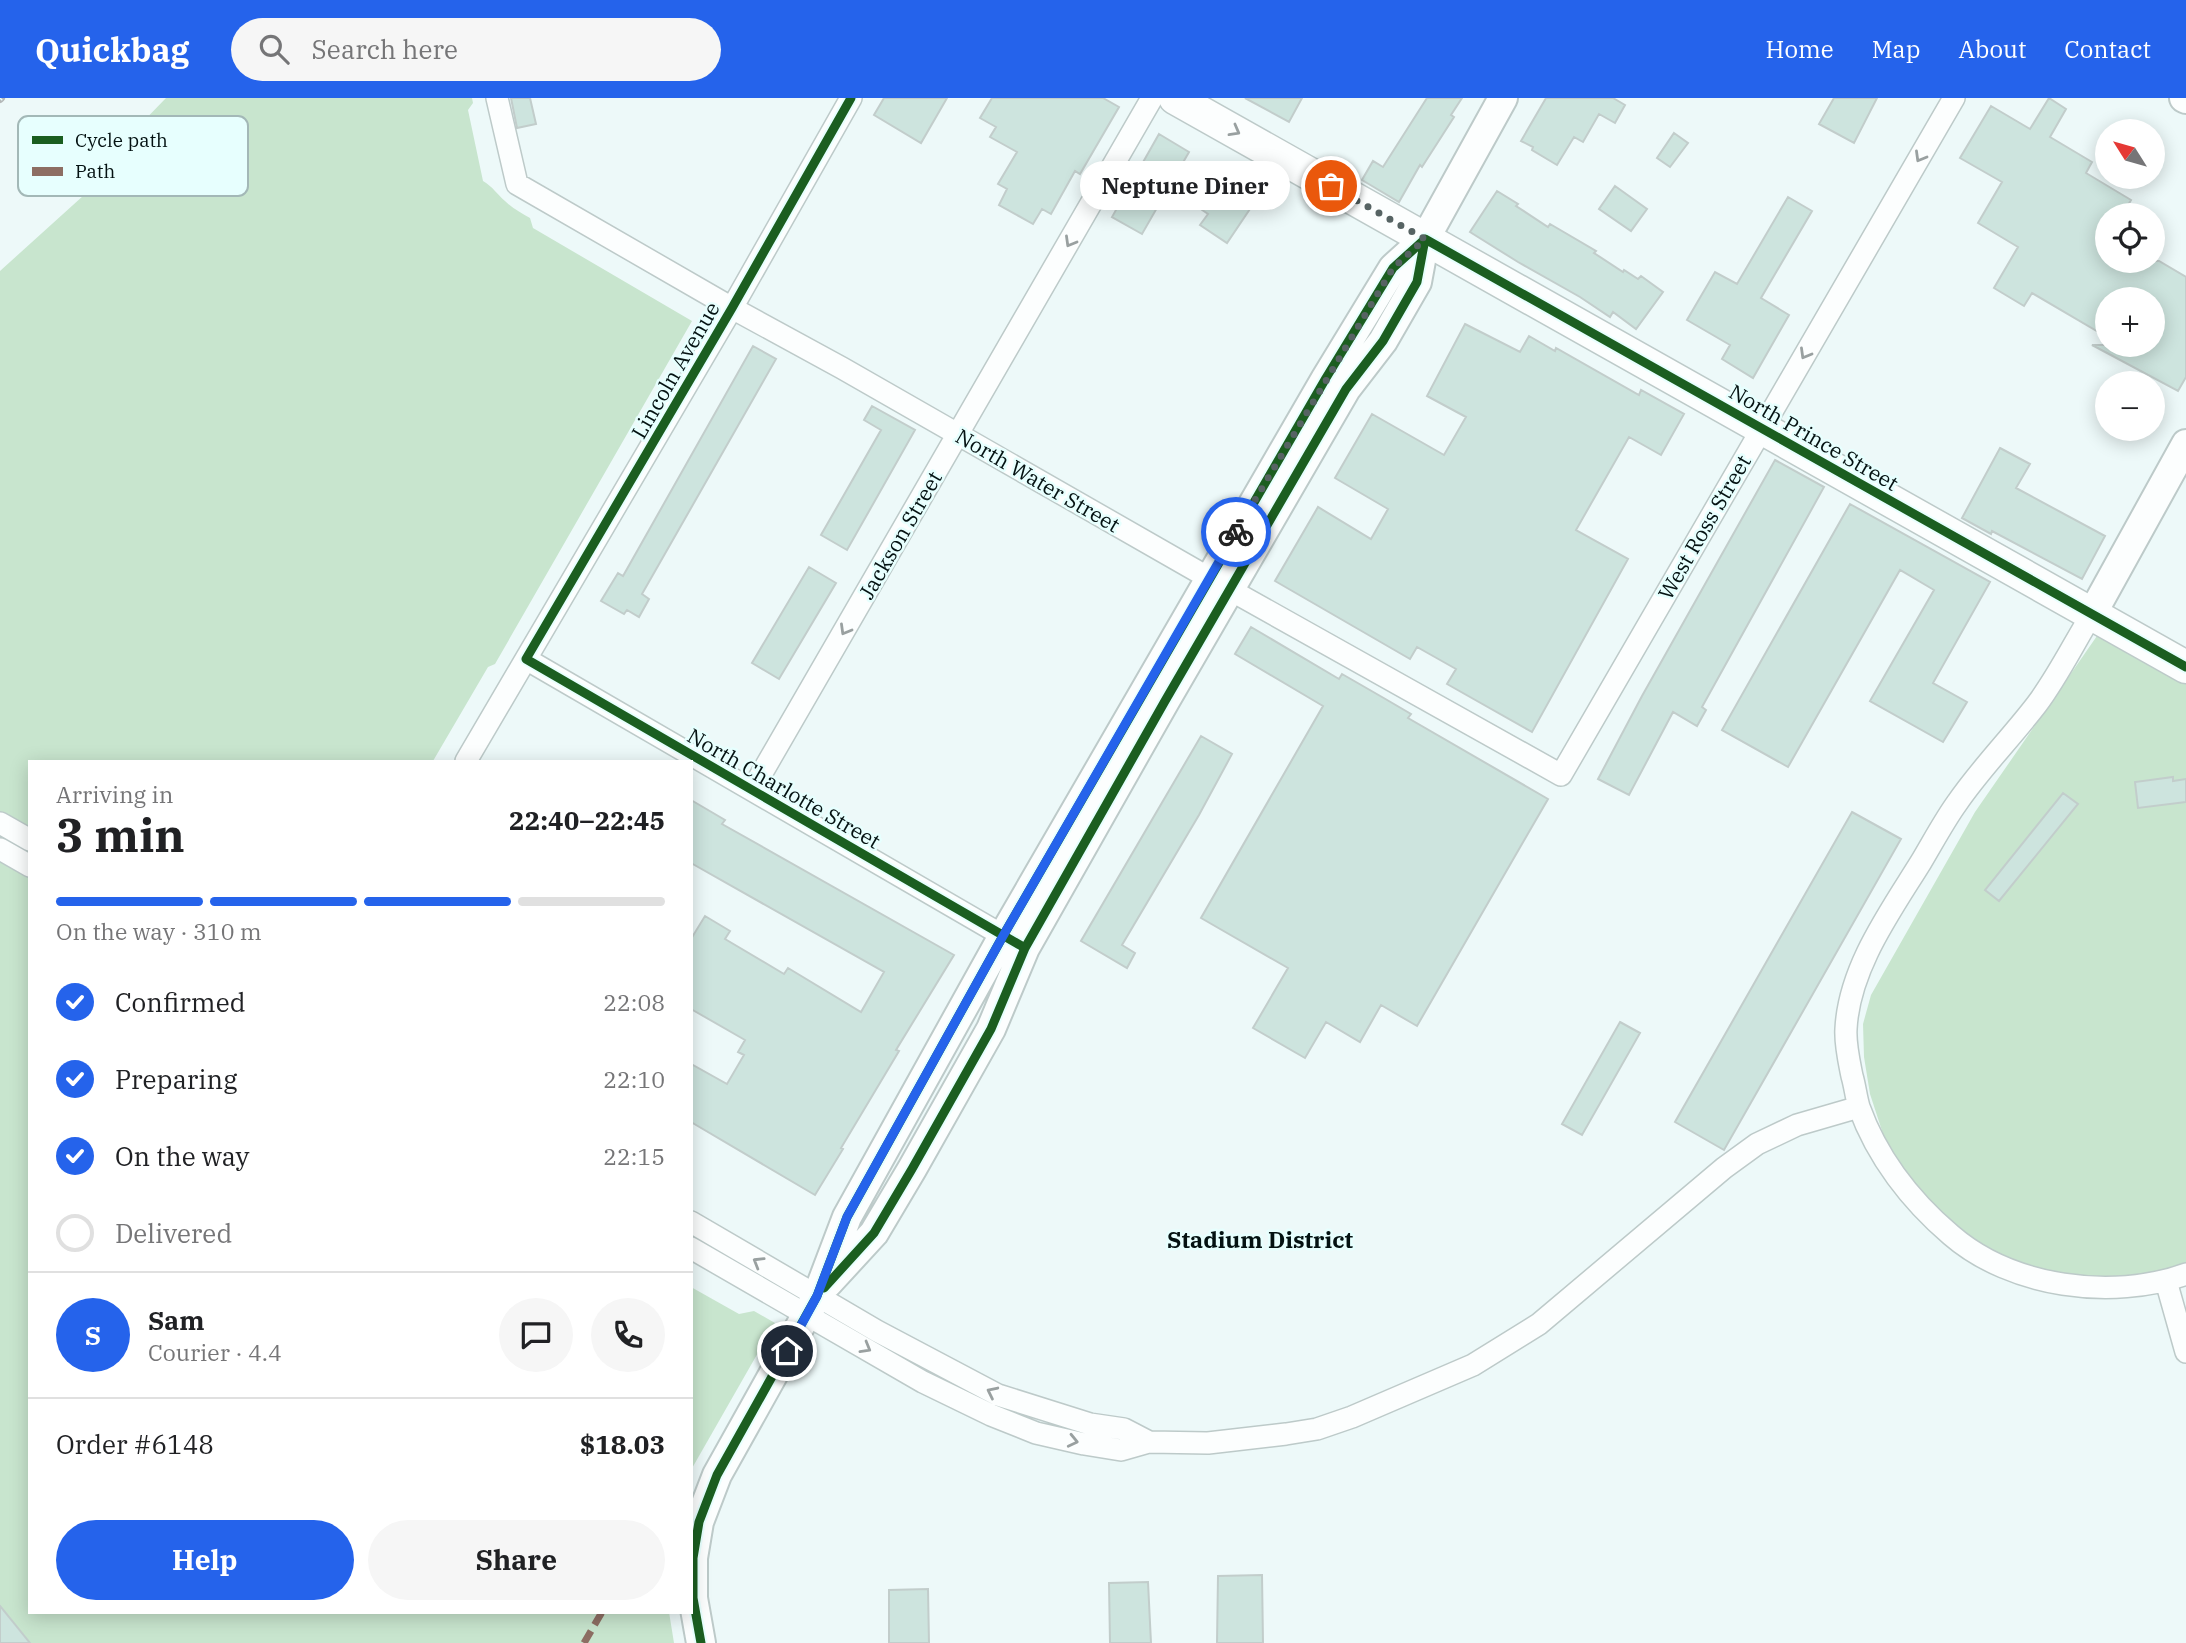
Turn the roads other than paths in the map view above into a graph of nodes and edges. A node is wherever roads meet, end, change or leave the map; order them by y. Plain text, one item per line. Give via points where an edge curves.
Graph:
1 (497, 98) edge
2 (851, 98) edge
3 (1152, 98) edge
4 (1175, 98) edge
5 (1503, 98) edge
6 (1954, 98) edge
7 (1425, 239) junction
8 (732, 308) junction
9 (1763, 427) junction
10 (959, 435) junction
11 (2186, 444) edge
12 (1219, 584) junction
13 (2092, 614) junction
14 (526, 659) junction
15 (2186, 667) edge
16 (467, 760) edge
17 (1561, 775) joint
18 (752, 790) junction
19 (0, 822) edge
20 (28, 838) edge
21 (0, 849) edge
22 (28, 865) edge
23 (1014, 942) junction
24 (1859, 1107) junction
25 (693, 1223) edge
26 (693, 1249) edge
27 (2176, 1278) edge
28 (812, 1305) junction
29 (2186, 1352) edge
30 (701, 1643) edge

1 - 8 street, North Water Street via 517,184
2 - 8 street, Lincoln Avenue
3 -> 10 street, Jackson Street
4 -> 7 highway, North Prince Street
5 - 7 main road
6 -> 9 street, West Ross Street
7 - 9 highway, North Prince Street
7 - 12 main road via 1393,268 1326,378
8 - 10 street, North Water Street
8 - 14 street, Lincoln Avenue
9 - 13 highway, North Prince Street
9 - 17 street, West Ross Street
10 - 12 street, North Water Street
10 -> 18 street, Jackson Street
11 - 13 main road
12 - 17 street, North Water Street
12 - 23 main road
13 - 15 highway, North Prince Street
13 - 24 street via 2038,702 1957,803 1866,957 1853,989 1846,1030
14 - 16 street, Lincoln Avenue
14 - 18 street, North Charlotte Street
18 - 23 street, North Charlotte Street
19 - 20 street
21 - 22 street
23 - 28 main road via 847,1217
24 - 27 street via 1879,1150 1924,1212 1989,1259 2021,1274 2103,1288
24 - 28 street via 1797,1125 1757,1144 1504,1348 1451,1376 1317,1429 1208,1443 1149,1442 1124,1429 1090,1424 998,1395 899,1343
28 -> 25 street
26 - 28 street
27 - 29 street
28 - 30 main road via 717,1475 699,1522 693,1598

